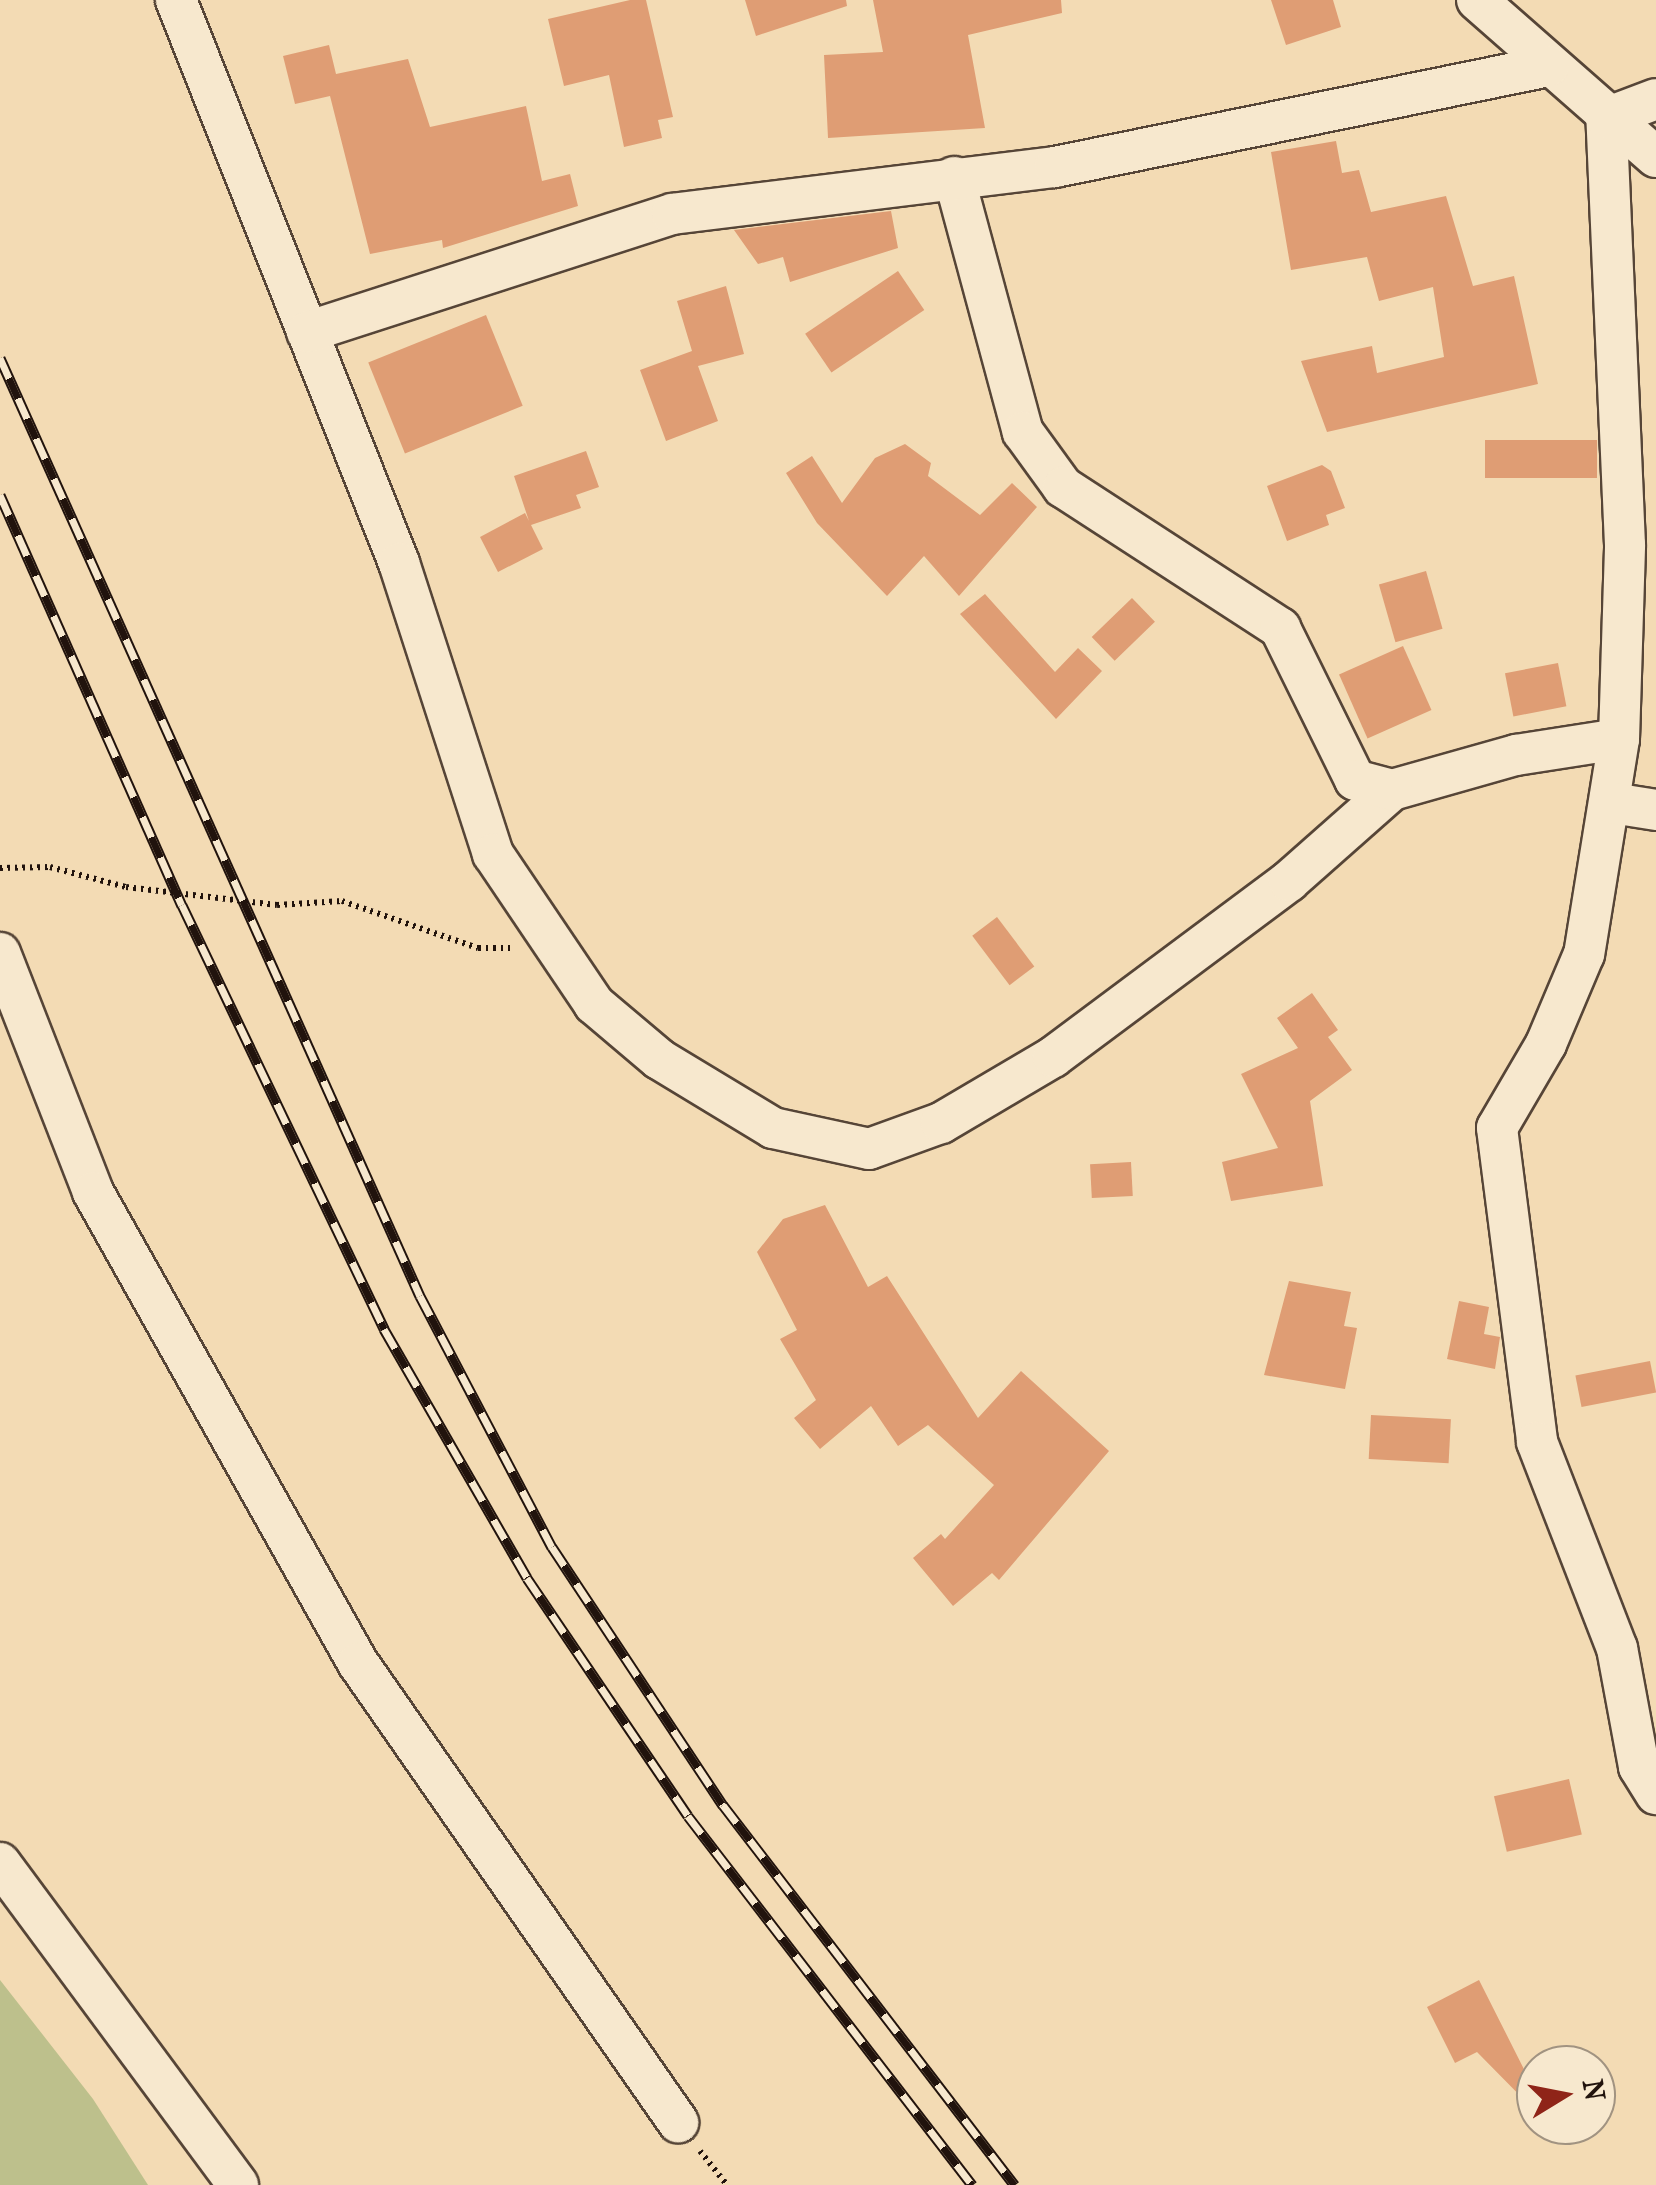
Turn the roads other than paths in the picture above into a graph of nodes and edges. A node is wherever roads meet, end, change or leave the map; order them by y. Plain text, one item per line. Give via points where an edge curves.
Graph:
1 (176, 0) edge
2 (1477, 0) edge
3 (1549, 66) junction
4 (1656, 99) edge
5 (1606, 118) junction
6 (1656, 157) edge
7 (954, 177) junction
8 (307, 332) junction
9 (1619, 739) junction
10 (1392, 790) junction
11 (1612, 802) junction
12 (1656, 810) edge
13 (0, 953) edge
14 (1656, 1794) edge
15 (0, 1863) edge
16 (678, 2122) dead end
17 (238, 2185) edge

1 - 8 street
2 - 3 street
3 - 5 street
3 - 7 street via 1055,167
4 - 5 street
5 - 6 street
5 - 9 street via 1626,545
7 - 8 street via 672,214
7 - 10 street via 1023,432 1053,474 1063,487 1280,628 1354,780
8 - 10 street via 399,563 494,854 594,1004 696,1085 773,1128 869,1149 942,1124 1053,1057 1289,881
9 - 10 street via 1516,756
9 - 11 street
11 - 12 street
11 - 14 street via 1584,954 1546,1044 1496,1128 1537,1442 1617,1648 1639,1767
13 - 16 street via 93,1192 358,1662
15 - 17 street

